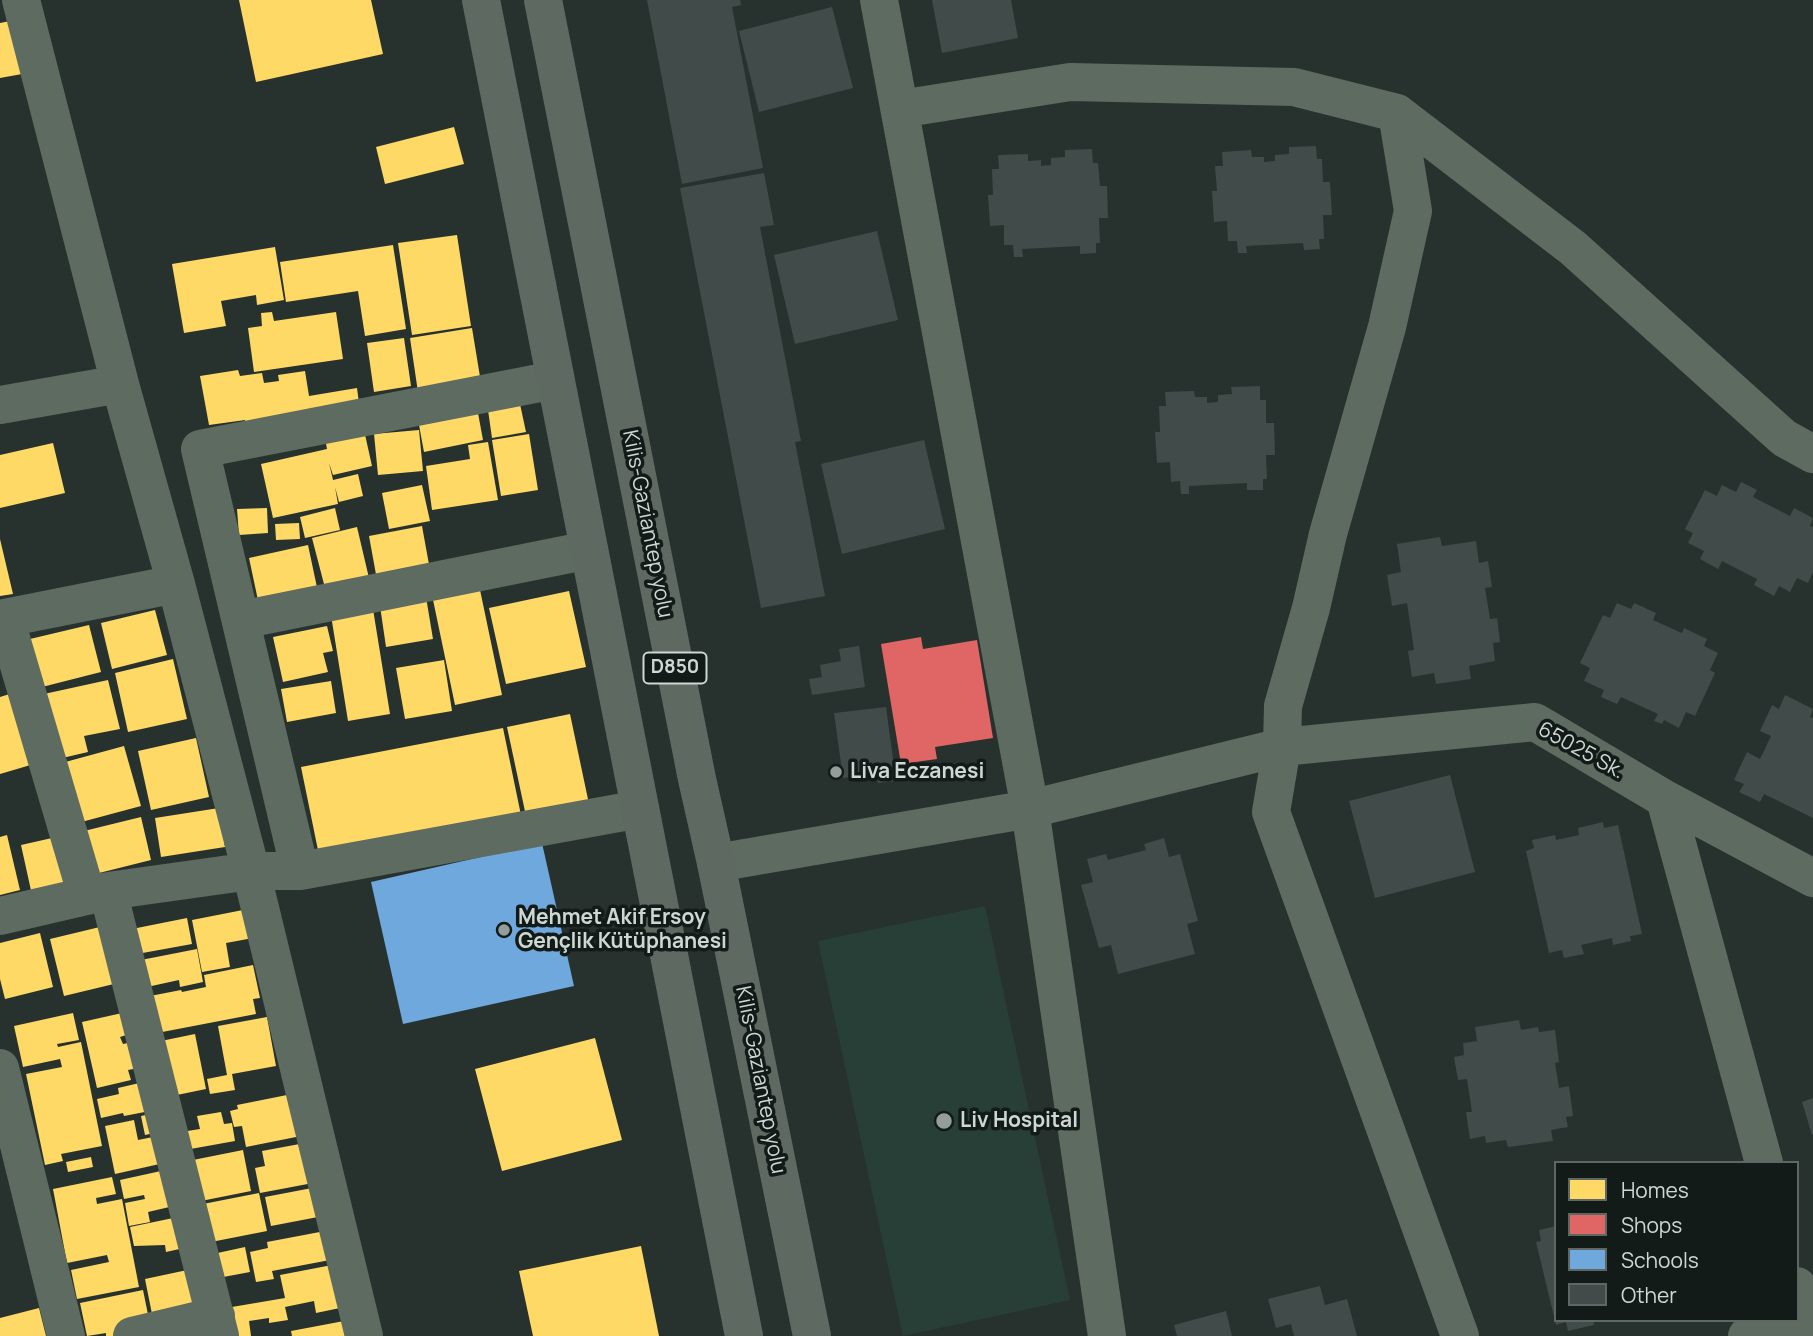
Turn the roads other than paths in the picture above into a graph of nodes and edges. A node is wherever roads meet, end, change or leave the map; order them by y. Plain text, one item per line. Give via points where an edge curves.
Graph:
1 (21, 0) edge
2 (481, 0) edge
3 (543, 0) edge
4 (879, 0) edge
5 (900, 109) junction
6 (1396, 113) junction
7 (555, 380) junction
8 (120, 384) junction
9 (0, 405) edge
10 (1813, 454) edge
11 (589, 550) junction
12 (176, 584) junction
13 (3, 619) edge
14 (241, 620) junction
15 (1282, 747) junction
16 (1665, 799) junction
17 (640, 809) junction
18 (1030, 809) junction
19 (716, 863) junction
20 (251, 871) junction
21 (300, 871) junction
22 (1813, 878) edge
23 (98, 893) junction
24 (0, 916) edge
25 (0, 1068) edge
26 (1763, 1161) edge
27 (1799, 1292) edge
28 (1810, 1322) edge
29 (218, 1326) edge
30 (66, 1336) edge
31 (132, 1336) edge
32 (364, 1336) edge
33 (744, 1336) edge
34 (812, 1336) edge
35 (1107, 1336) edge
36 (1460, 1336) edge
37 (1747, 1336) edge

1 - 8 street
2 - 7 highway, D850
3 - 19 highway, Kilis-Gaziantep yolu / D850
4 - 5 street
5 - 6 street via 1070,82 1294,87
5 - 18 street
6 - 10 street via 1573,248 1784,438
6 - 15 street via 1412,211 1387,327 1283,706
7 - 11 highway, D850
7 - 14 street via 200,449
8 - 9 street
8 - 12 street
11 - 14 street
11 - 17 highway, D850
12 - 13 street
12 - 20 street
13 - 23 street
14 - 21 street
15 - 16 street, 65025 Sk. via 1535,722
15 - 18 street, 65025 Sk.
15 - 36 street via 1270,812
16 - 22 street, 65025 Sk.
16 - 26 street
17 - 21 street
17 - 33 highway, D850
18 - 19 street, 65025 Sk.
18 - 35 street
19 - 34 highway, Kilis-Gaziantep yolu / D850
20 - 21 street
20 - 23 street
20 - 32 street
23 - 24 street
23 - 29 street
25 - 30 street
27 - 28 street
28 - 37 street
29 - 31 street

